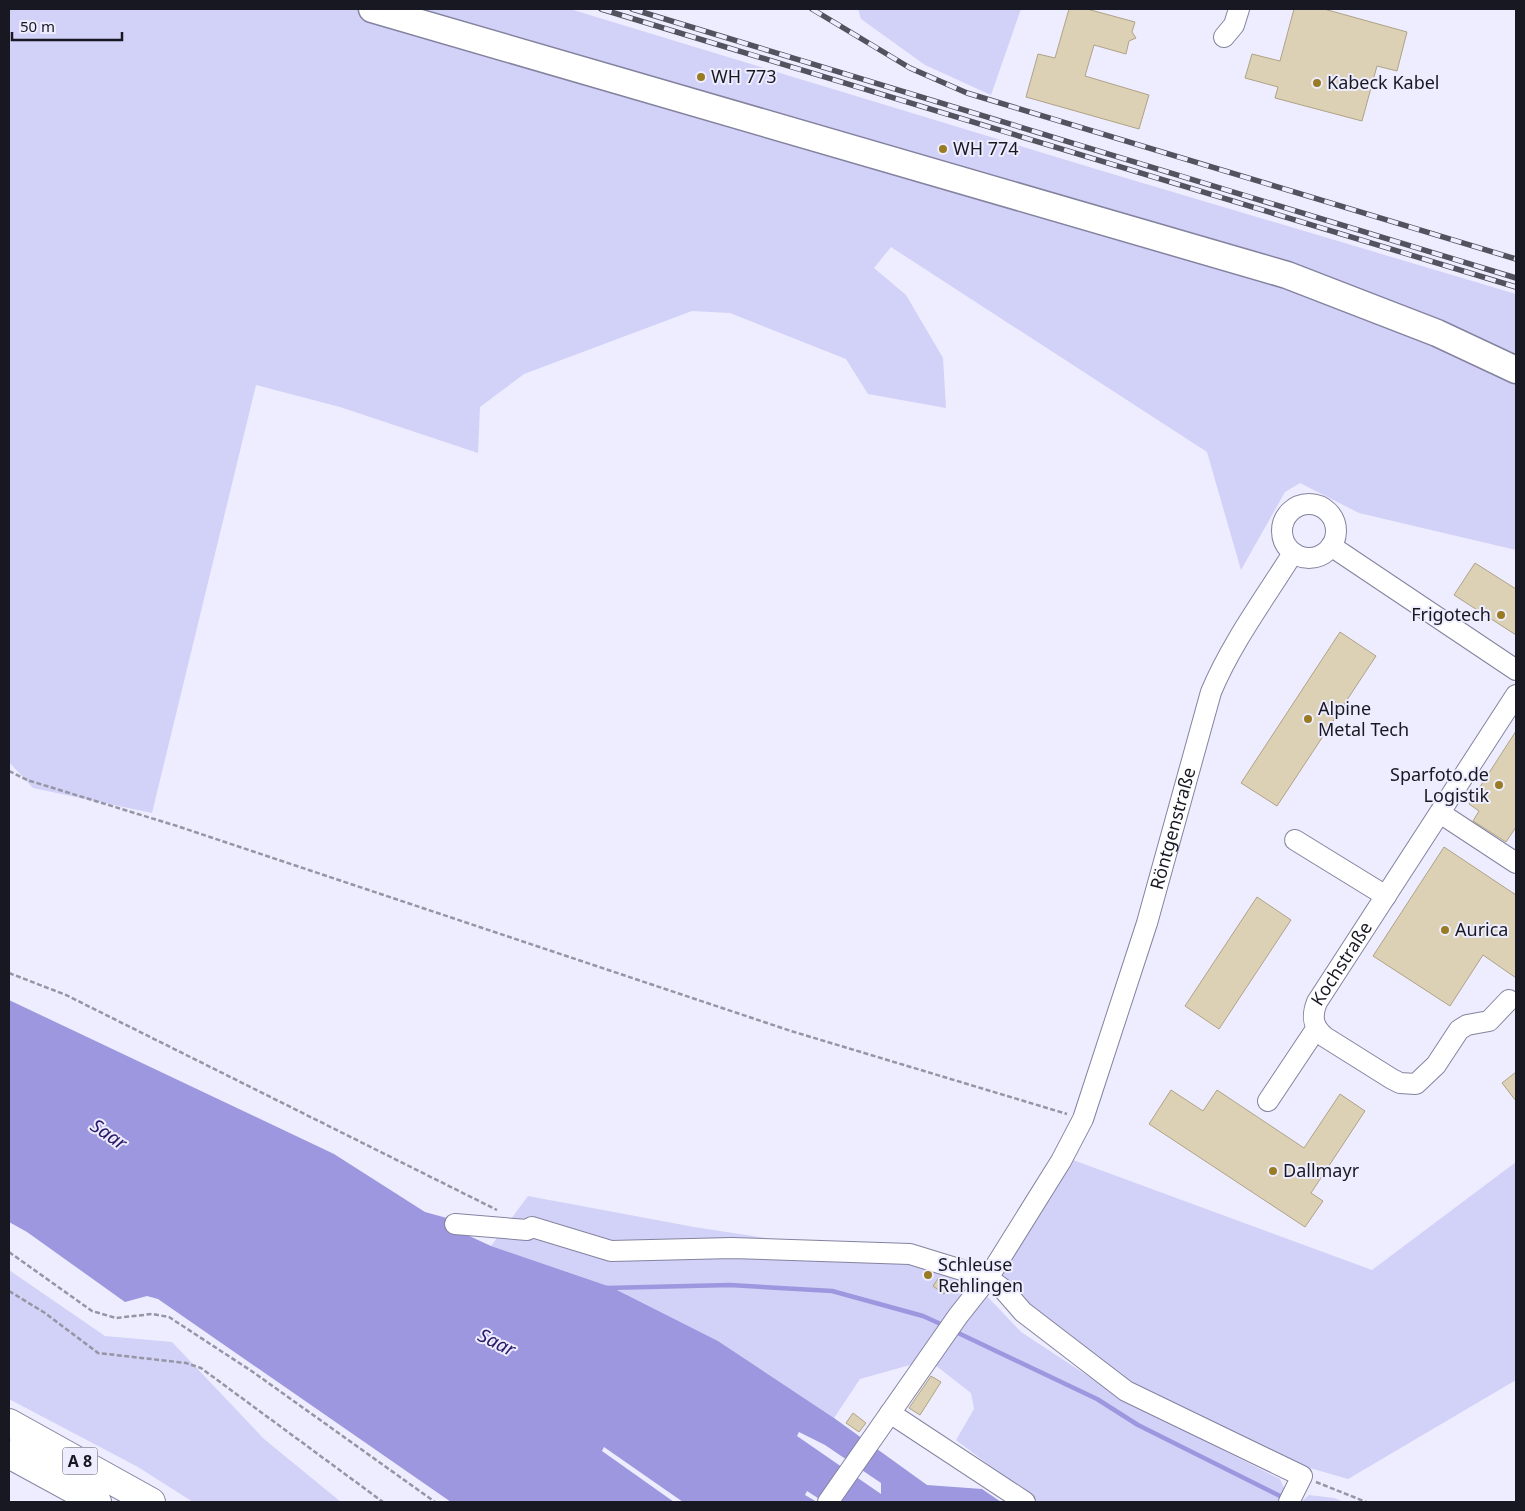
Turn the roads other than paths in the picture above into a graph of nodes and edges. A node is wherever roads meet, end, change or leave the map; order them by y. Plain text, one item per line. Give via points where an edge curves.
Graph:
1 (372, 9) edge
2 (1239, 9) edge
3 (1224, 38) dead end
4 (1516, 370) edge
5 (1331, 546) junction
6 (1293, 553) junction
7 (1516, 670) edge
8 (1516, 695) edge
9 (1440, 813) junction
10 (1295, 840) dead end
11 (1516, 863) edge
12 (1386, 896) junction
13 (1509, 1000) dead end
14 (1316, 1029) junction
15 (1268, 1101) dead end
16 (455, 1224) dead end
17 (988, 1278) junction
18 (890, 1413) junction
19 (9, 1423) edge
20 (9, 1454) edge
21 (1294, 1491) edge
22 (97, 1502) edge
23 (151, 1502) edge
24 (828, 1502) edge
25 (1025, 1502) edge

1 - 4 main road via 1287,275 1437,333
2 - 3 street via 1234,25
5 - 6 street via 1325,552 1309,557
5 - 6 street via 1333,520 1321,507 1304,504 1295,507 1283,521 1283,539
5 - 7 street
6 - 17 street, Röntgenstraße via 1238,639 1211,692 1147,923 1083,1118 1062,1161
8 - 9 street, Kochstraße
9 - 11 street
9 - 12 street, Kochstraße
10 - 12 street
12 - 14 street, Kochstraße via 1317,1002 1314,1010
13 - 14 street, Kochstraße via 1489,1021 1467,1025 1460,1030 1436,1065 1416,1084 1392,1079
14 - 15 street
16 - 17 street via 527,1230 532,1227 611,1251 732,1248 910,1254
17 - 18 street, Röntgenstraße
17 - 21 street via 1023,1312 1126,1392
18 - 24 street, Röntgenstraße
18 - 25 street
19 - 23 highway, A 8
20 - 22 highway, A 8

